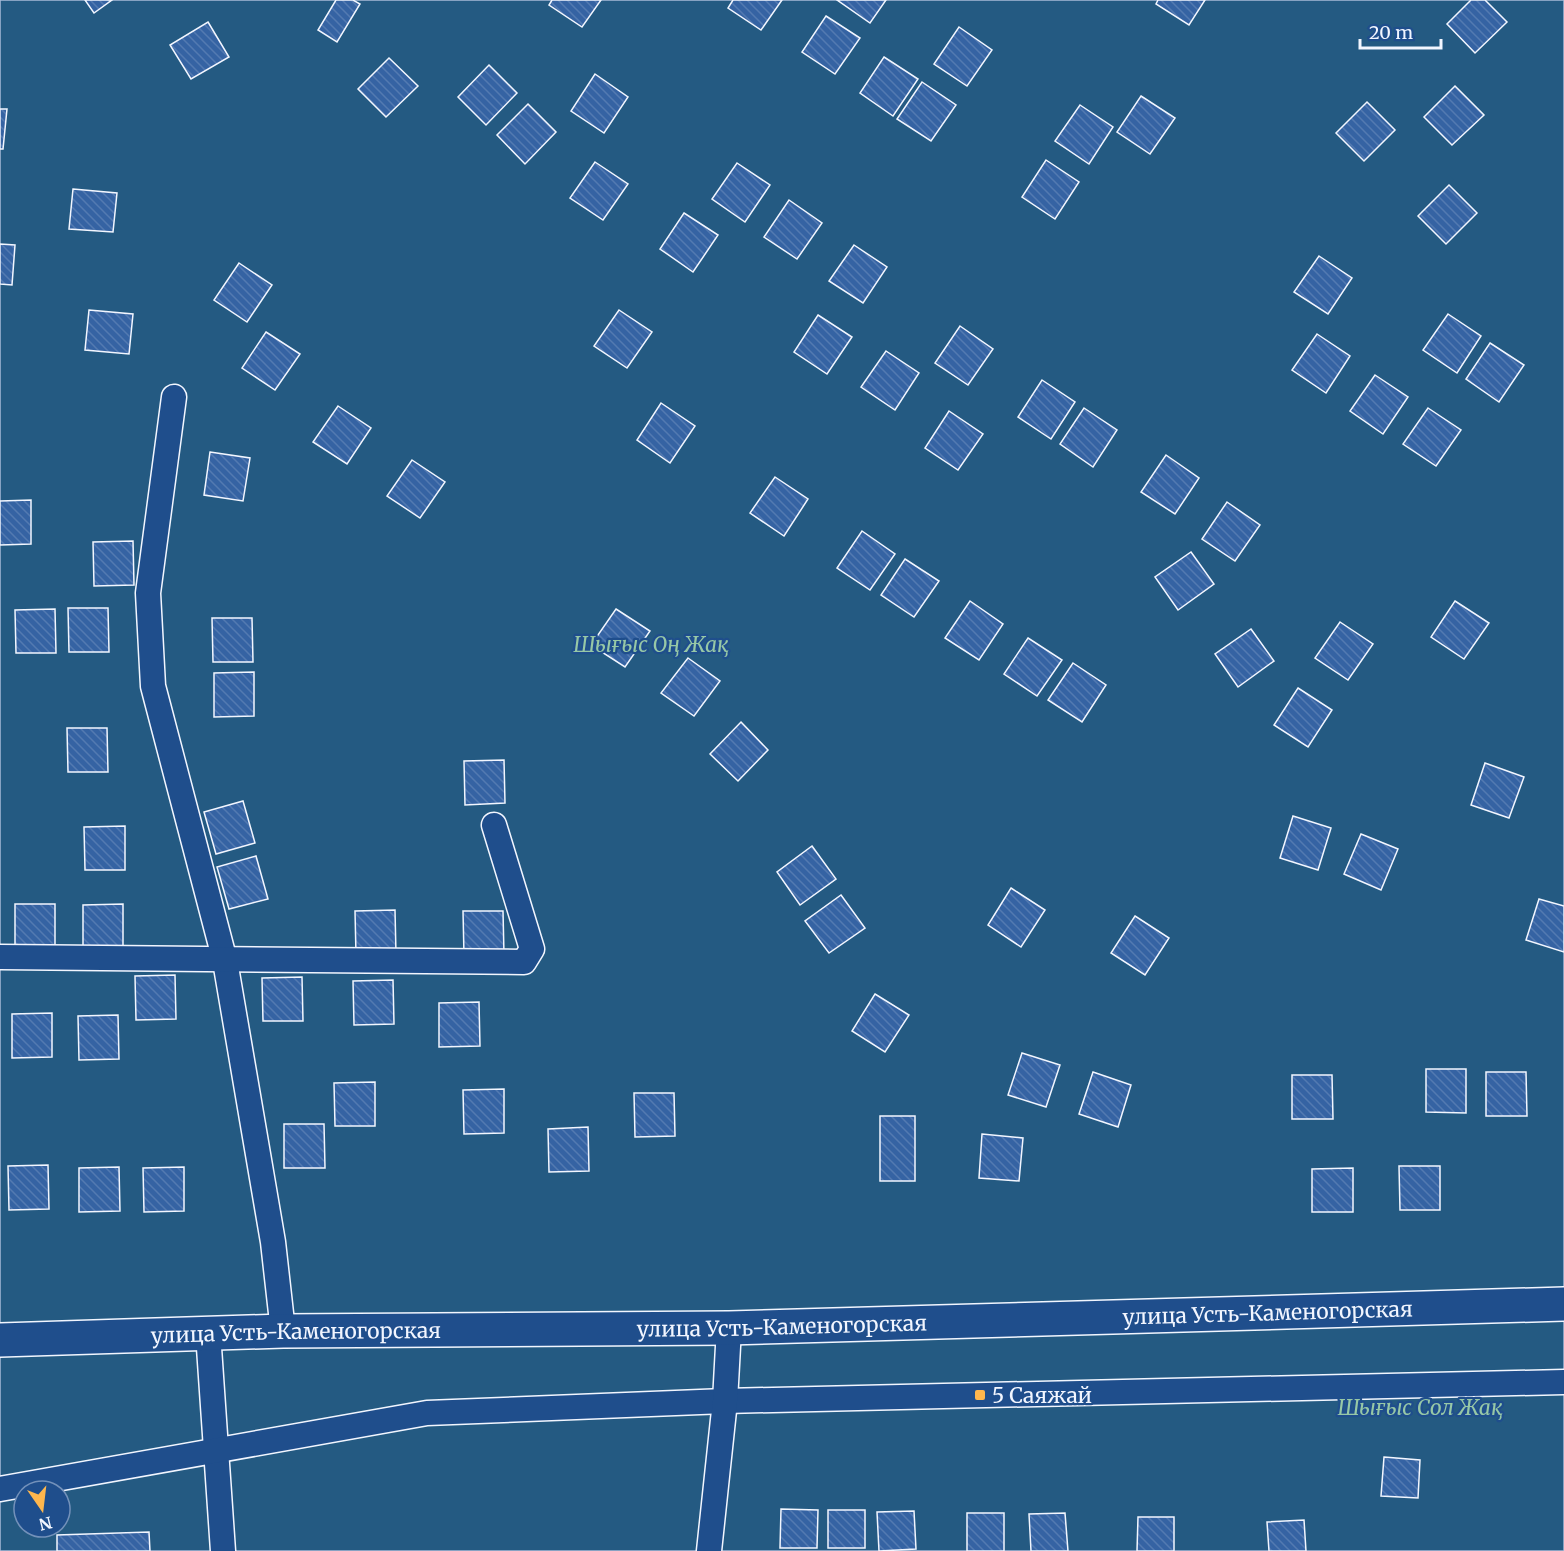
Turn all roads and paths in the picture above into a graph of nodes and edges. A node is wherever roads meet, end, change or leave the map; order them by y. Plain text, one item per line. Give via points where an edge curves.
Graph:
1 (174, 397) dead end
2 (494, 825) dead end
3 (0, 957) edge
4 (225, 961) junction
5 (1564, 1304) edge
6 (729, 1328) junction
7 (283, 1330) junction
8 (208, 1333) junction
9 (0, 1340) edge
10 (1564, 1382) edge
11 (725, 1401) junction
12 (217, 1450) junction
13 (0, 1489) edge
14 (223, 1551) edge
15 (709, 1551) edge

1 - 4 street via 148,593 153,686
2 - 4 street via 532,949 524,963
3 - 4 street
4 - 7 street via 273,1242
5 - 6 street, улица Усть-Каменогорская
6 - 7 street, улица Усть-Каменогорская
6 - 11 street
7 - 8 street, улица Усть-Каменогорская
8 - 9 street, улица Усть-Каменогорская
8 - 12 street
10 - 11 street
11 - 12 street via 427,1413
11 - 15 street
12 - 13 street
12 - 14 street

